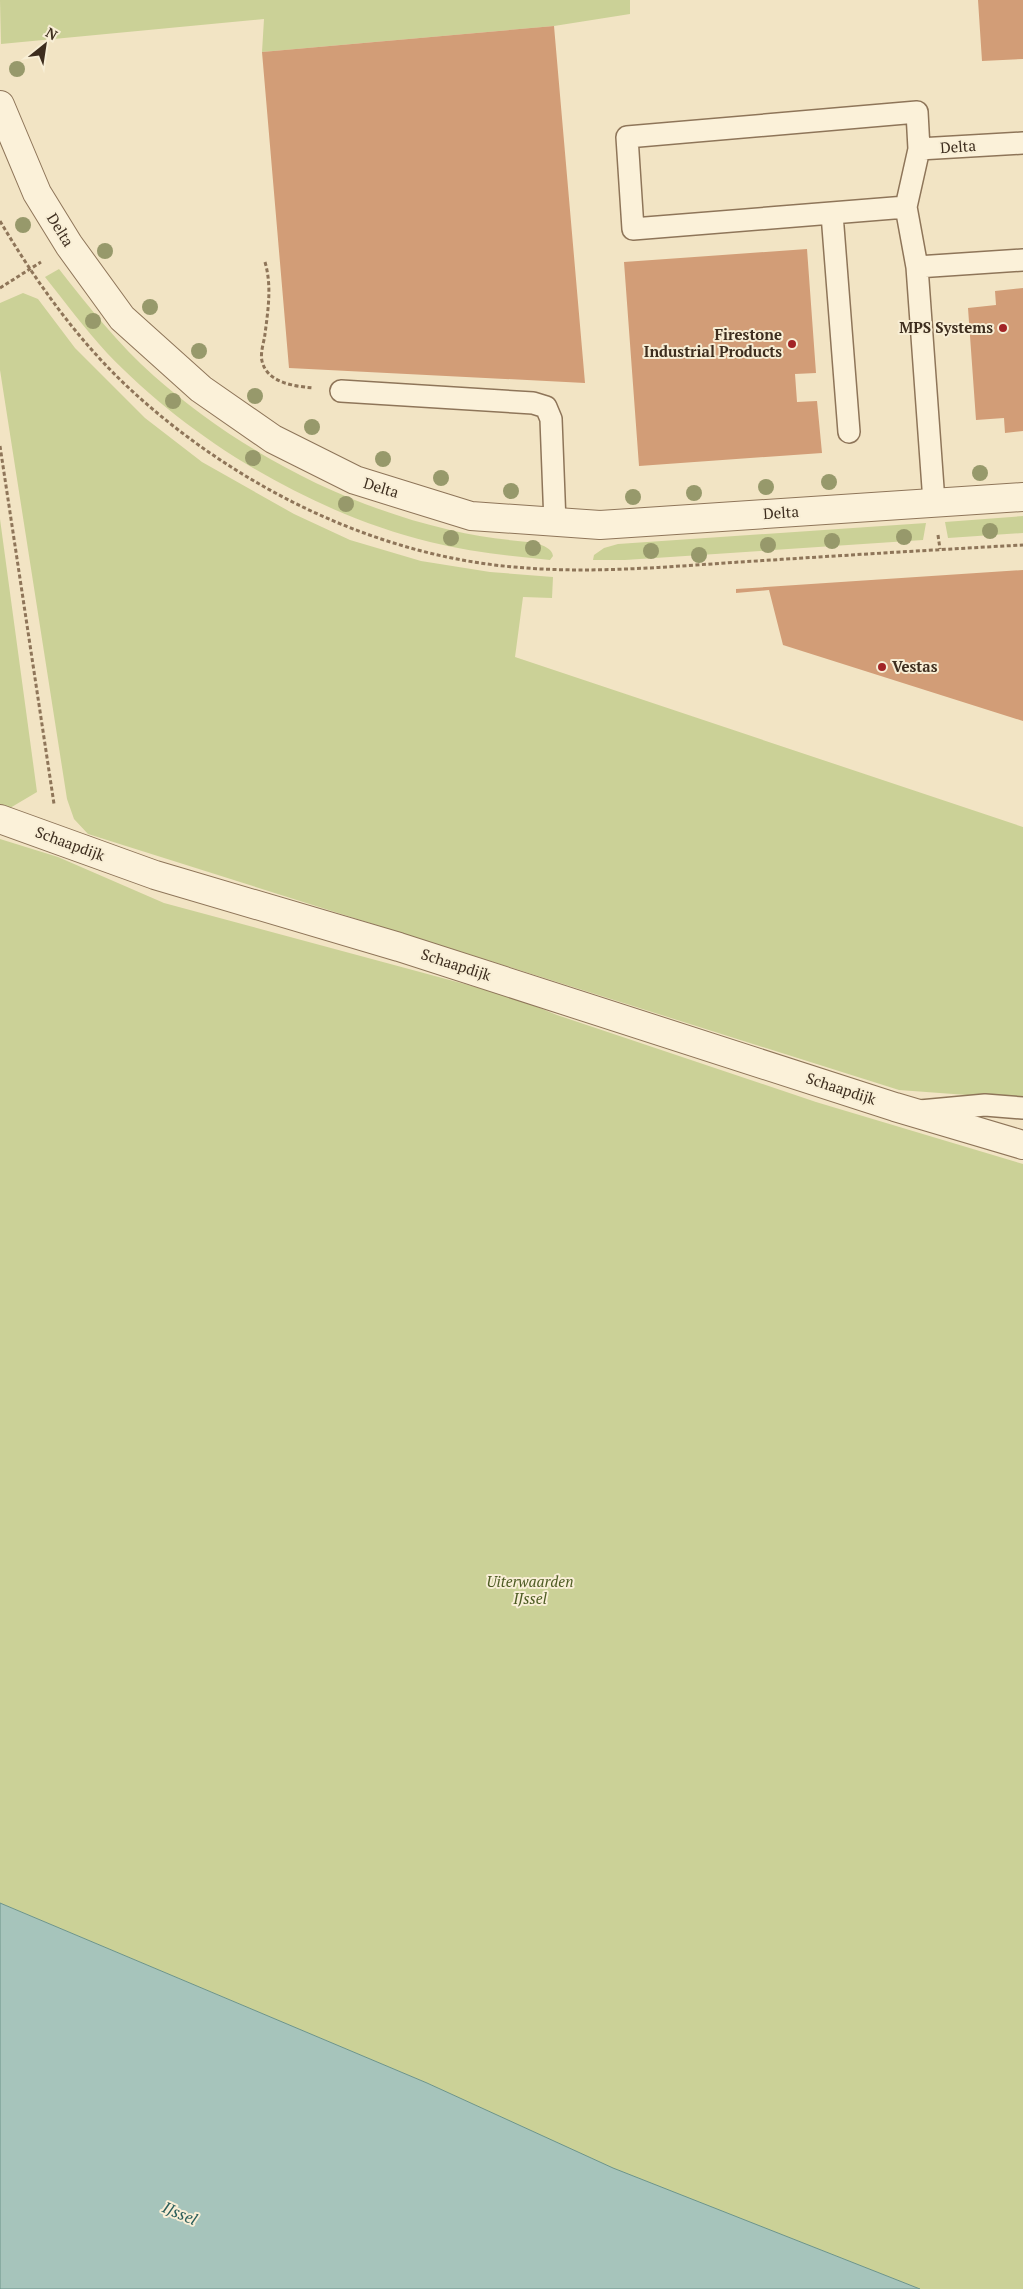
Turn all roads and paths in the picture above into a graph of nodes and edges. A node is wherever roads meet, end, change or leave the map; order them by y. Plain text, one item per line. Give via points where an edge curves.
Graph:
1 (0, 105) edge
2 (5, 135) edge
3 (1023, 143) edge
4 (919, 149) junction
5 (906, 207) junction
6 (832, 214) junction
7 (69, 245) junction
8 (1023, 260) edge
9 (265, 262) dead end
10 (916, 267) junction
11 (0, 288) edge
12 (340, 391) joint
13 (849, 432) dead end
14 (0, 446) edge
15 (1023, 497) edge
16 (934, 502) junction
17 (555, 523) junction
18 (0, 818) edge
19 (59, 840) junction
20 (1023, 1108) edge
21 (912, 1112) junction
22 (1023, 1145) edge

1 - 2 street, Delta
2 - 7 street, Delta
3 - 4 lane, Delta
4 - 5 lane, Delta
4 - 6 lane via 918,112 627,137 633,229
5 - 6 lane
5 - 10 lane, Delta
6 - 13 lane
7 - 11 path
7 - 17 street, Delta via 122,318 200,389 273,439 355,480 472,516
8 - 10 lane
9 - 12 path via 269,277 261,360 264,366 283,383
10 - 16 lane, Delta
12 - 17 lane via 533,403 546,408 551,418
14 - 19 path
15 - 16 street, Delta
16 - 17 street, Delta via 600,525
18 - 19 street, Schaapdijk
19 - 21 street, Schaapdijk via 155,875 399,947
20 - 21 lane, Schaapdijk via 985,1106
21 - 22 street, Schaapdijk

